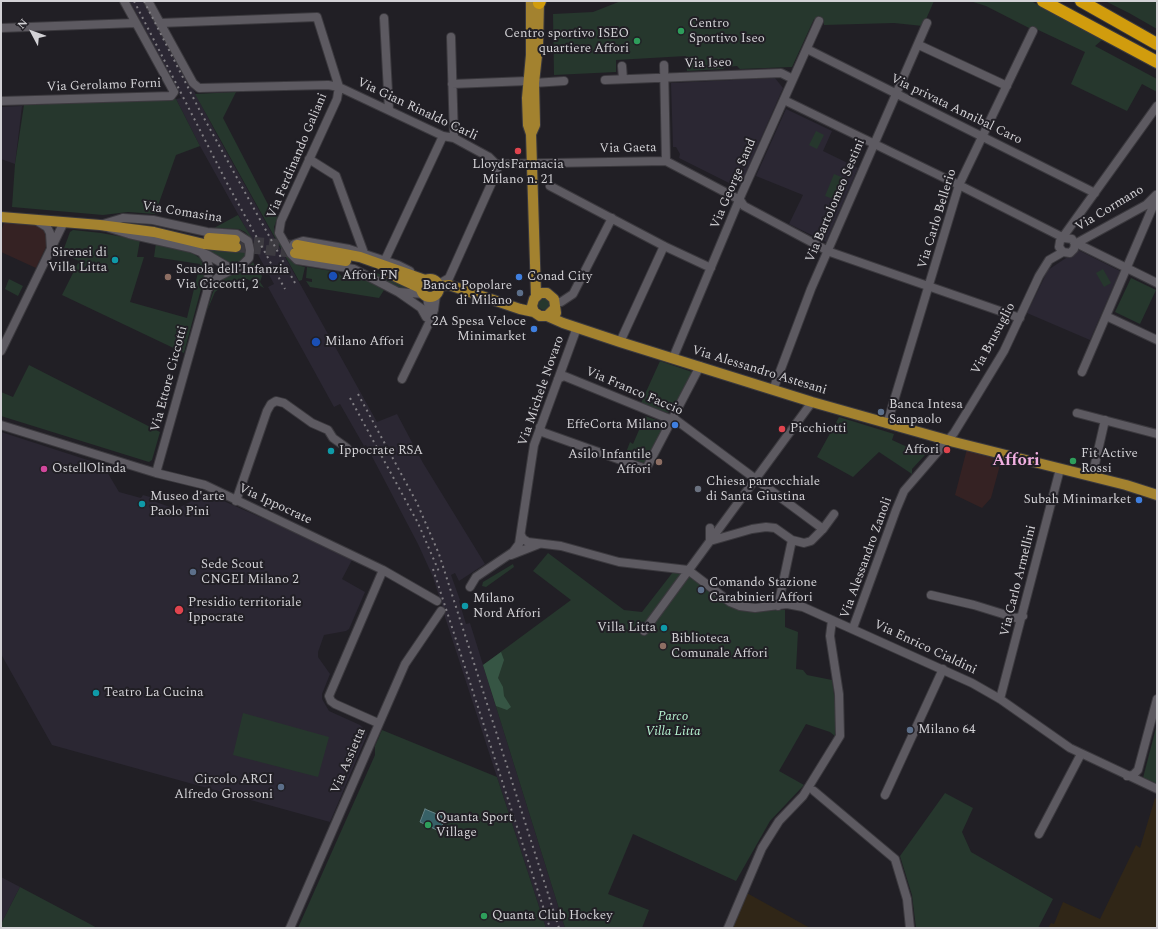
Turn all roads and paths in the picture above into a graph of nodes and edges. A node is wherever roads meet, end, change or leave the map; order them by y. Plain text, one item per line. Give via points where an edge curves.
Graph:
1 (124, 1) edge
2 (148, 1) edge
3 (1043, 1) edge
4 (1081, 1) edge
5 (535, 2) edge
6 (384, 18) dead end
7 (819, 21) dead end
8 (160, 23) junction
9 (926, 23) dead end
10 (136, 24) junction
11 (1, 28) edge
12 (1034, 31) dead end
13 (451, 37) dead end
14 (1157, 44) edge
15 (921, 46) dead end
16 (807, 49) junction
17 (1146, 56) junction
18 (1157, 62) edge
19 (664, 65) dead end
20 (622, 66) dead end
21 (1157, 69) edge
22 (665, 77) junction
23 (793, 78) junction
24 (623, 79) junction
25 (605, 80) dead end
26 (564, 81) dead end
27 (531, 82) junction
28 (452, 84) junction
29 (1007, 86) junction
30 (339, 87) junction
31 (896, 94) junction
32 (784, 100) junction
33 (1, 101) edge
34 (1157, 106) edge
35 (389, 110) junction
36 (443, 136) junction
37 (982, 136) junction
38 (454, 138) junction
39 (874, 144) junction
40 (309, 159) junction
41 (666, 161) junction
42 (532, 162) junction
43 (496, 164) junction
44 (959, 185) junction
45 (550, 186) dead end
46 (1095, 192) junction
47 (1157, 196) edge
48 (740, 200) junction
49 (1, 217) edge
50 (612, 218) junction
51 (33, 219) junction
52 (64, 222) junction
53 (100, 224) junction
54 (1064, 238) junction
55 (235, 244) tunnel mouth
56 (1075, 244) junction
57 (664, 246) junction
58 (51, 250) junction
59 (198, 250) junction
60 (294, 251) junction
61 (827, 251) junction
62 (1063, 252) junction
63 (364, 253) junction
64 (385, 260) junction
65 (711, 268) junction
66 (233, 269) junction
67 (1126, 269) junction
68 (1157, 283) edge
69 (929, 287) junction
70 (430, 288) junction
71 (207, 292) junction
72 (398, 292) junction
73 (536, 301) junction
74 (555, 305) junction
75 (547, 316) junction
76 (1106, 316) junction
77 (426, 317) junction
78 (1020, 318) junction
79 (563, 323) junction
80 (575, 327) junction
81 (426, 330) junction
82 (1157, 340) edge
83 (620, 342) junction
84 (1, 351) edge
85 (673, 358) junction
86 (700, 366) junction
87 (1082, 372) dead end
88 (558, 379) junction
89 (402, 380) dead end
90 (773, 390) junction
91 (812, 402) junction
92 (1077, 413) dead end
93 (672, 420) junction
94 (1105, 420) junction
95 (887, 424) junction
96 (1, 425) edge
97 (540, 427) junction
98 (1157, 434) edge
99 (948, 440) junction
100 (347, 448) dead end
101 (1060, 469) junction
102 (156, 473) junction
103 (1092, 476) junction
104 (754, 480) junction
105 (1157, 495) edge
106 (236, 501) junction
107 (834, 514) dead end
108 (710, 528) dead end
109 (823, 529) junction
110 (521, 535) junction
111 (792, 540) junction
112 (710, 541) junction
113 (542, 543) junction
114 (506, 557) junction
115 (383, 570) junction
116 (688, 570) junction
117 (470, 587) dead end
118 (931, 595) dead end
119 (437, 601) dead end
120 (778, 606) junction
121 (441, 610) dead end
122 (1023, 616) junction
123 (832, 620) junction
124 (853, 628) junction
125 (644, 631) dead end
126 (943, 669) junction
127 (1000, 699) junction
128 (1157, 700) edge
129 (378, 723) junction
130 (1081, 754) junction
131 (1138, 770) junction
132 (1126, 776) junction
133 (815, 779) junction
134 (1143, 783) junction
135 (1157, 789) edge
136 (814, 791) junction
137 (885, 795) dead end
138 (803, 796) junction
139 (1039, 834) dead end
140 (290, 928) edge
141 (728, 928) edge
142 (910, 928) edge

1 - 10 street, Via Gerolamo Forni
2 - 8 street
3 - 17 highway
4 - 14 highway
5 - 27 main road
6 - 35 street
7 - 16 street, Via George Sand
8 - 30 street via 197,87
8 - 30 street, Via Gian Rinaldo Carli via 317,17
9 - 31 street, Via Bartolomeo Sestini
10 - 11 street
10 - 33 street, Via Gerolamo Forni via 174,92 171,96
12 - 29 street, Via Carlo Bellerio
13 - 28 street
15 - 29 street
16 - 23 street, Via George Sand
16 - 31 street, Via privata Annibal Caro
17 - 18 highway
17 - 21 highway via 1151,66
19 - 22 street
20 - 24 street
22 - 23 street, Via Iseo via 781,73
22 - 24 street, Via Iseo
22 - 41 street
23 - 32 street, Via George Sand
24 - 25 street, Via Iseo
26 - 27 street
27 - 28 street
27 - 42 main road via 528,125 531,134
28 - 38 street
29 - 37 street, Via Carlo Bellerio
30 - 35 street, Via Gian Rinaldo Carli
30 - 40 street, Via Ferdinando Galiani via 337,99
31 - 37 street, Via privata Annibal Caro
31 - 39 street, Via Bartolomeo Sestini
32 - 39 street
32 - 48 street, Via George Sand
34 - 46 street
35 - 36 street, Via Gian Rinaldo Carli
36 - 38 street, Via Gian Rinaldo Carli
36 - 64 street
37 - 44 street, Via Carlo Bellerio
37 - 46 street, Via privata Annibal Caro
38 - 43 street, Via Gian Rinaldo Carli via 489,157
39 - 44 street
39 - 61 street, Via Bartolomeo Sestini
40 - 60 street, Via Ferdinando Galiani via 279,233
40 - 63 street via 336,176
41 - 42 street, Via Gaeta
41 - 48 street, Via Gaeta
42 - 43 street
42 - 73 main road
43 - 70 street via 497,171 449,278
44 - 54 street
44 - 69 street, Via Carlo Bellerio
45 - 50 street
46 - 54 street
47 - 56 street, Via Cormano via 1146,205
47 - 67 street
48 - 61 street, Via Gaeta via 744,206
48 - 65 street, Via George Sand
49 - 51 main road, Via Comasina
50 - 57 street
50 - 74 street via 573,294
51 - 52 main road, Via Comasina
51 - 58 street via 47,227
52 - 53 main road, Via Comasina
52 - 58 street
53 - 55 main road, Via Comasina via 141,224
53 - 59 street, Via Comasina via 124,233
53 - 66 street, Via Comasina via 123,218 137,218 207,232 237,234 248,241 250,254 243,265
54 - 56 street via 1070,238
54 - 62 street via 1059,245
56 - 62 street, Via Brusuglio via 1071,252
56 - 67 street
57 - 65 street
57 - 83 street
58 - 84 street
59 - 66 street, Via Comasina
59 - 71 street, Via Ettore Ciccotti via 205,256 208,264
60 - 63 street via 291,250 295,243 303,241
60 - 70 main road via 348,254
60 - 72 street via 301,261 354,269
61 - 69 street, Via Gaeta
61 - 90 street, Via Bartolomeo Sestini
62 - 78 street, Via Brusuglio via 1049,260
63 - 64 street
64 - 70 street via 398,265
65 - 85 street, Via George Sand
66 - 71 street, Via Ettore Ciccotti via 218,277
67 - 68 street
67 - 76 street
69 - 78 street, Via Gaeta
69 - 95 street, Via Carlo Bellerio
70 - 72 street
70 - 73 main road via 449,285 517,308
70 - 77 street
70 - 81 street via 434,310
71 - 102 street, Via Ettore Ciccotti
72 - 77 street via 422,308
73 - 74 main road via 552,296
73 - 75 main road, Via Alessandro Astesani via 540,316
74 - 75 main road
74 - 79 main road
75 - 79 main road, Via Alessandro Astesani
76 - 82 street
76 - 87 street
77 - 81 street
78 - 99 street, Via Brusuglio via 1004,351
79 - 80 main road, Via Alessandro Astesani
80 - 83 main road, Via Alessandro Astesani
80 - 88 street, Via Michele Novaro
81 - 89 street
83 - 85 main road, Via Alessandro Astesani
85 - 86 main road, Via Alessandro Astesani
86 - 90 main road, Via Alessandro Astesani
86 - 93 street
88 - 93 street, Via Franco Faccio via 564,376
88 - 97 street, Via Michele Novaro
90 - 91 main road, Via Alessandro Astesani
91 - 95 main road, Via Alessandro Astesani
91 - 104 street
92 - 94 street
93 - 97 street via 646,469 542,432
93 - 104 street, Via Franco Faccio via 676,420
94 - 98 street
94 - 103 street
95 - 99 main road, Via Alessandro Astesani
96 - 102 street, Via Ippocrate
97 - 110 street, Via Michele Novaro via 530,470
99 - 101 main road, Via Alessandro Astesani
99 - 124 street, Via Alessandro Zanoli via 904,491
100 - 106 street via 333,438 328,430 312,423 284,403 271,404
101 - 103 main road, Via Alessandro Astesani
101 - 122 street, Via Carlo Armellini
102 - 106 street, Via Ippocrate via 204,486
103 - 105 main road, Via Alessandro Astesani
104 - 109 street, Via Franco Faccio
104 - 112 street
106 - 115 street, Via Ippocrate
107 - 109 street
108 - 112 street
109 - 111 street via 811,541 804,543
110 - 113 street via 526,541
110 - 114 street via 517,547
111 - 112 street via 780,530 768,527
111 - 120 street
112 - 116 street
113 - 114 street
113 - 116 street via 619,562
114 - 117 street via 476,577
115 - 119 street, Via Ippocrate
115 - 129 street via 329,696 335,704
116 - 120 street, Via Enrico Cialdini via 732,604 755,608
116 - 125 street
118 - 122 street via 1016,618
120 - 123 street, Via Enrico Cialdini via 787,604 803,607
121 - 129 street, Via Assietta via 405,664
122 - 127 street, Via Carlo Armellini
123 - 124 street, Via Enrico Cialdini
123 - 133 street via 830,636 839,694 841,729 838,741
124 - 126 street, Via Enrico Cialdini
126 - 127 street, Via Enrico Cialdini
126 - 137 street
127 - 130 street, Via Enrico Cialdini
128 - 131 street
129 - 140 street, Via Assietta
130 - 132 street, Via Enrico Cialdini
130 - 139 street
131 - 132 street via 1133,775
131 - 134 street
132 - 134 street, Via Enrico Cialdini
133 - 136 street
133 - 138 street
134 - 135 street, Via Enrico Cialdini
136 - 138 street
136 - 142 street via 895,859 907,898
138 - 141 street via 780,821 762,848

